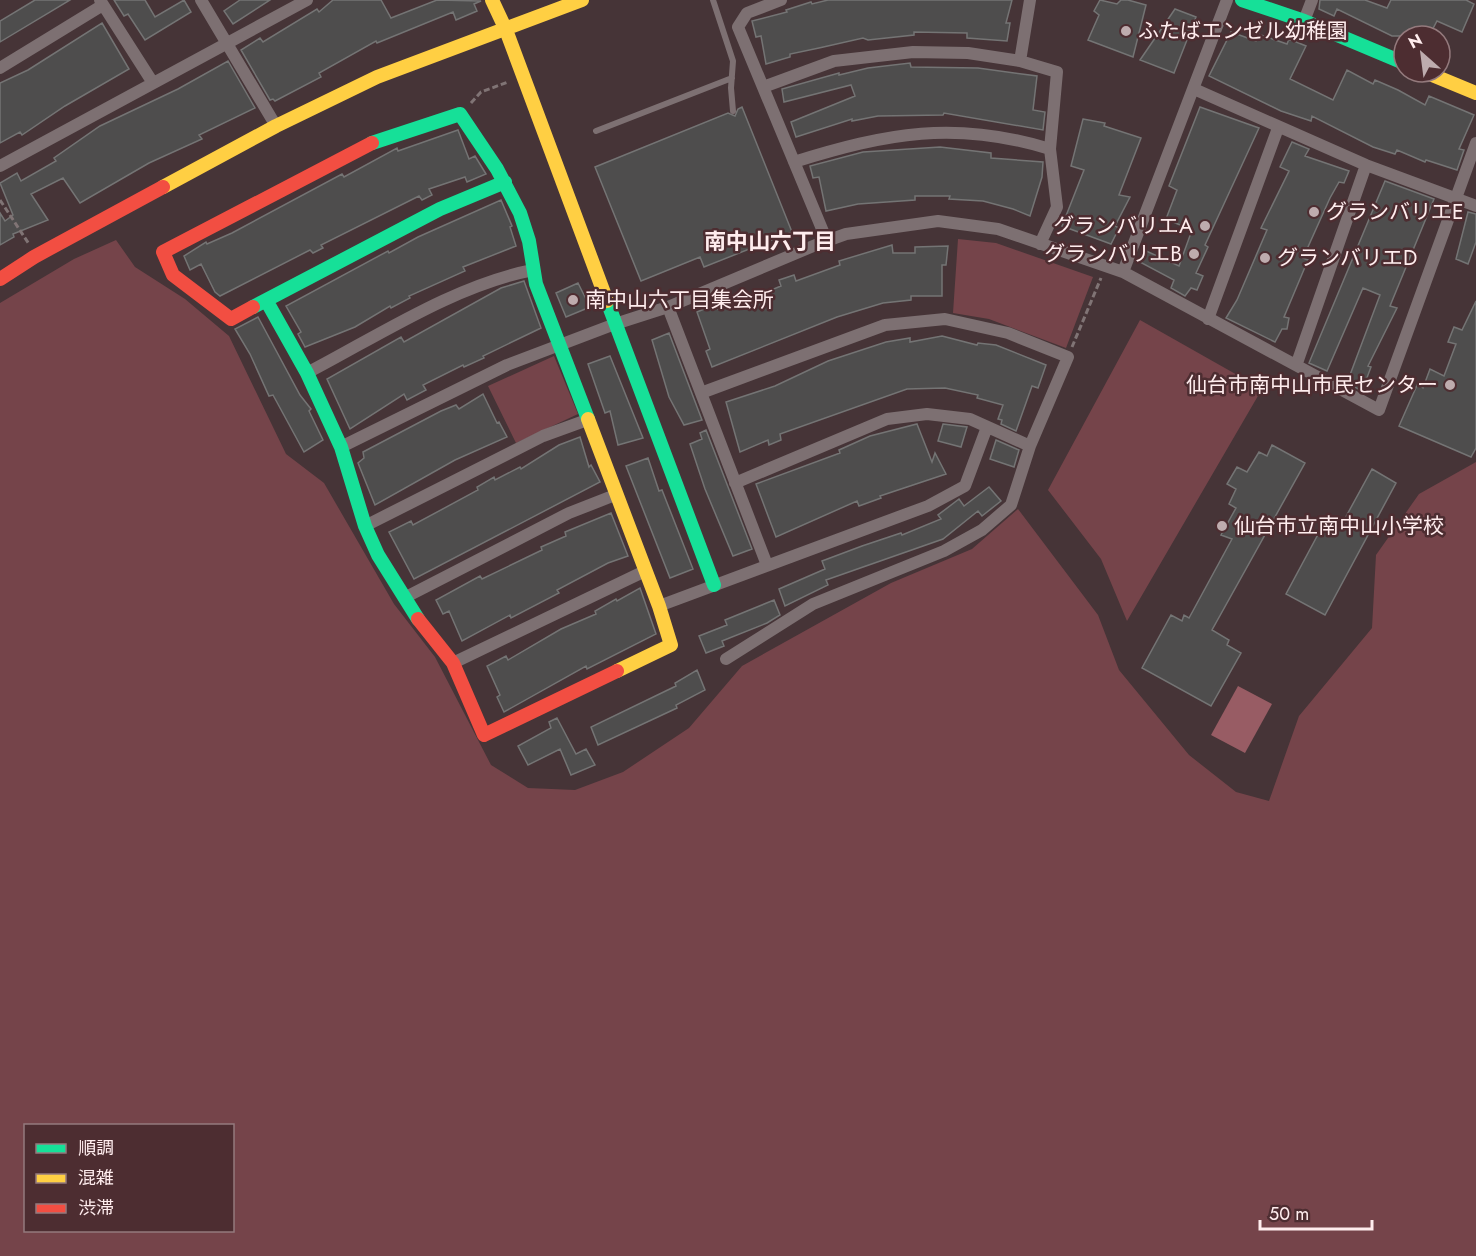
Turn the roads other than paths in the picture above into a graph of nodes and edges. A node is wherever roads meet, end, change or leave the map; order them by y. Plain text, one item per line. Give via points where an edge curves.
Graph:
1 (201, 0) edge
2 (492, 0) edge
3 (582, 0) edge
4 (713, 0) edge
5 (781, 0) edge
6 (1030, 0) edge
7 (1227, 0) edge
8 (1242, 0) edge
9 (1312, 0) edge
10 (303, 1) edge
11 (101, 3) edge
12 (1304, 21) junction
13 (506, 30) junction
14 (228, 44) junction
15 (1392, 58) edge
16 (1020, 61) junction
17 (0, 68) edge
18 (732, 78) junction
19 (153, 83) junction
20 (1452, 83) edge
21 (763, 87) junction
22 (1194, 89) junction
23 (1476, 93) edge
24 (732, 111) dead end
25 (276, 126) junction
26 (1278, 128) junction
27 (596, 131) dead end
28 (1476, 143) edge
29 (1050, 149) junction
30 (794, 162) junction
31 (1366, 165) junction
32 (0, 166) edge
33 (505, 182) junction
34 (1456, 198) junction
35 (1476, 206) edge
36 (827, 241) junction
37 (1040, 244) junction
38 (533, 270) junction
39 (1123, 272) junction
40 (0, 279) edge
41 (266, 300) junction
42 (668, 307) junction
43 (1208, 319) junction
44 (615, 324) junction
45 (559, 345) junction
46 (1296, 363) junction
47 (307, 373) junction
48 (701, 393) junction
49 (587, 420) junction
50 (987, 427) junction
51 (1030, 446) junction
52 (341, 447) junction
53 (735, 483) junction
54 (615, 495) junction
55 (365, 526) junction
56 (767, 565) junction
57 (645, 571) junction
58 (714, 585) junction
59 (404, 598) junction
60 (659, 606) junction
61 (726, 659) dead end
62 (453, 663) junction

1 - 14 street
2 - 13 street
3 - 13 street
4 - 18 lane via 733,61
5 - 21 street via 747,12 738,27
6 - 16 street
7 - 22 street
8 - 12 street
9 - 12 street
10 - 14 street
11 - 17 street
11 - 19 street
12 - 15 street
13 - 25 street via 377,77
13 - 44 street
14 - 19 street
14 - 25 street
16 - 21 street via 968,53 913,52 834,61
16 - 29 street via 1057,72
18 - 24 lane
18 - 27 lane
19 - 32 street
20 - 23 street
21 - 30 street
22 - 26 street
22 - 39 street
25 - 40 street
26 - 31 street
26 - 43 street
28 - 34 street
29 - 30 street via 1011,137 906,134
29 - 37 street via 1057,207
30 - 36 street
31 - 34 street
31 - 46 street
33 - 38 street via 526,229
33 - 41 street via 440,209
33 - 41 street via 460,114 355,150 163,252 173,275 231,319
34 - 35 street
34 - 46 street via 1379,410
36 - 37 street via 846,234 938,221 998,230
36 - 42 street
37 - 39 street
38 - 45 street
38 - 47 street via 501,276 438,304
39 - 43 street
41 - 47 street
42 - 44 street
42 - 48 street
43 - 46 street
44 - 45 street
44 - 58 street
45 - 49 street
45 - 52 street via 507,365
47 - 52 street
48 - 51 street via 885,325 945,319 1008,333 1068,357
48 - 53 street
49 - 54 street
49 - 55 street via 543,436
50 - 51 street
50 - 53 street via 970,419 927,414 887,419
50 - 56 street via 965,486 928,506
51 - 61 street via 1011,505 982,530 944,551 813,604
52 - 55 street
53 - 56 street
54 - 57 street
54 - 59 street via 569,513
55 - 59 street
56 - 58 street
57 - 60 street
57 - 62 street
58 - 60 street
59 - 62 street
60 - 62 street via 671,645 484,735

